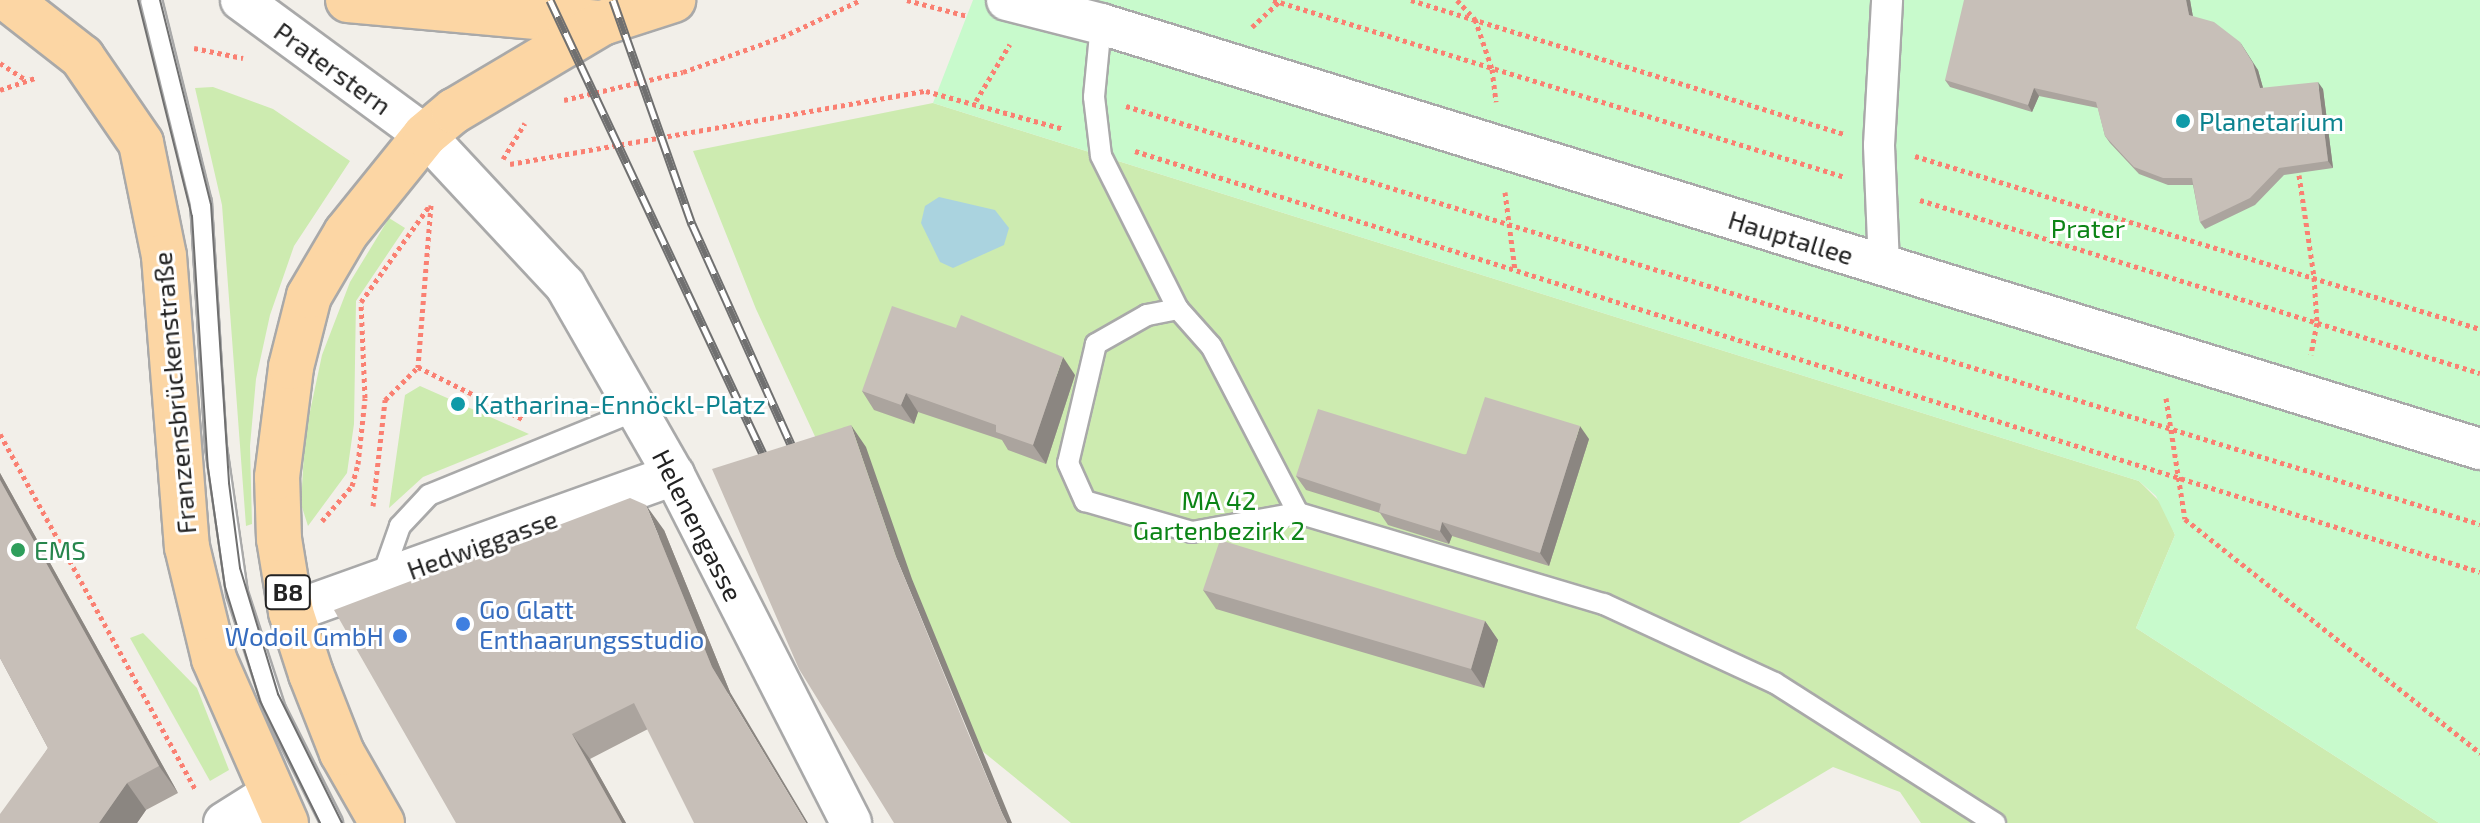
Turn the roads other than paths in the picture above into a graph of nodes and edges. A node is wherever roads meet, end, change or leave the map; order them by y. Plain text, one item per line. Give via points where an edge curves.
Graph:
1 (9, 0) edge
2 (151, 0) edge
3 (241, 0) edge
4 (348, 0) edge
5 (673, 0) edge
6 (1887, 0) edge
7 (1019, 3) edge
8 (491, 6) edge
9 (1096, 12) edge
10 (602, 23) junction
11 (425, 135) junction
12 (1884, 265) junction
13 (1178, 309) junction
14 (637, 410) junction
15 (2480, 449) edge
16 (674, 475) junction
17 (1298, 513) junction
18 (381, 580) junction
19 (291, 612) junction
20 (211, 809) edge
21 (278, 809) edge
22 (332, 823) edge
23 (382, 823) edge
24 (851, 823) edge
25 (1995, 823) edge

1 - 21 main road, Franzensbrückenstraße via 82,57 141,143 164,256 187,547 214,659
2 - 22 lane via 201,203 216,447 237,593 275,710
3 - 11 street, Praterstern
4 - 8 main road, B8
5 - 10 main road, B8
6 - 12 street via 1879,145
7 - 9 street, Hauptallee
8 - 10 main road, B8
9 - 12 street, Hauptallee via 1501,148
9 - 13 lane via 1097,139
10 - 11 main road, B8 via 454,111
11 - 14 street, Helenengasse via 565,285
11 - 19 main road, B8 via 346,233 309,296 291,367 277,477 279,539
12 - 15 street, Hauptallee
13 - 17 lane via 1211,346
13 - 17 lane via 1147,315 1096,344 1068,463 1085,501 1192,532
14 - 16 street, Helenengasse
14 - 18 lane via 429,495 400,526
16 - 18 street, Hedwiggasse
16 - 24 street, Helenengasse
17 - 25 lane via 1604,604 1775,683
18 - 19 street, Hedwiggasse
19 - 23 main road, B8 via 342,753
20 - 21 street

